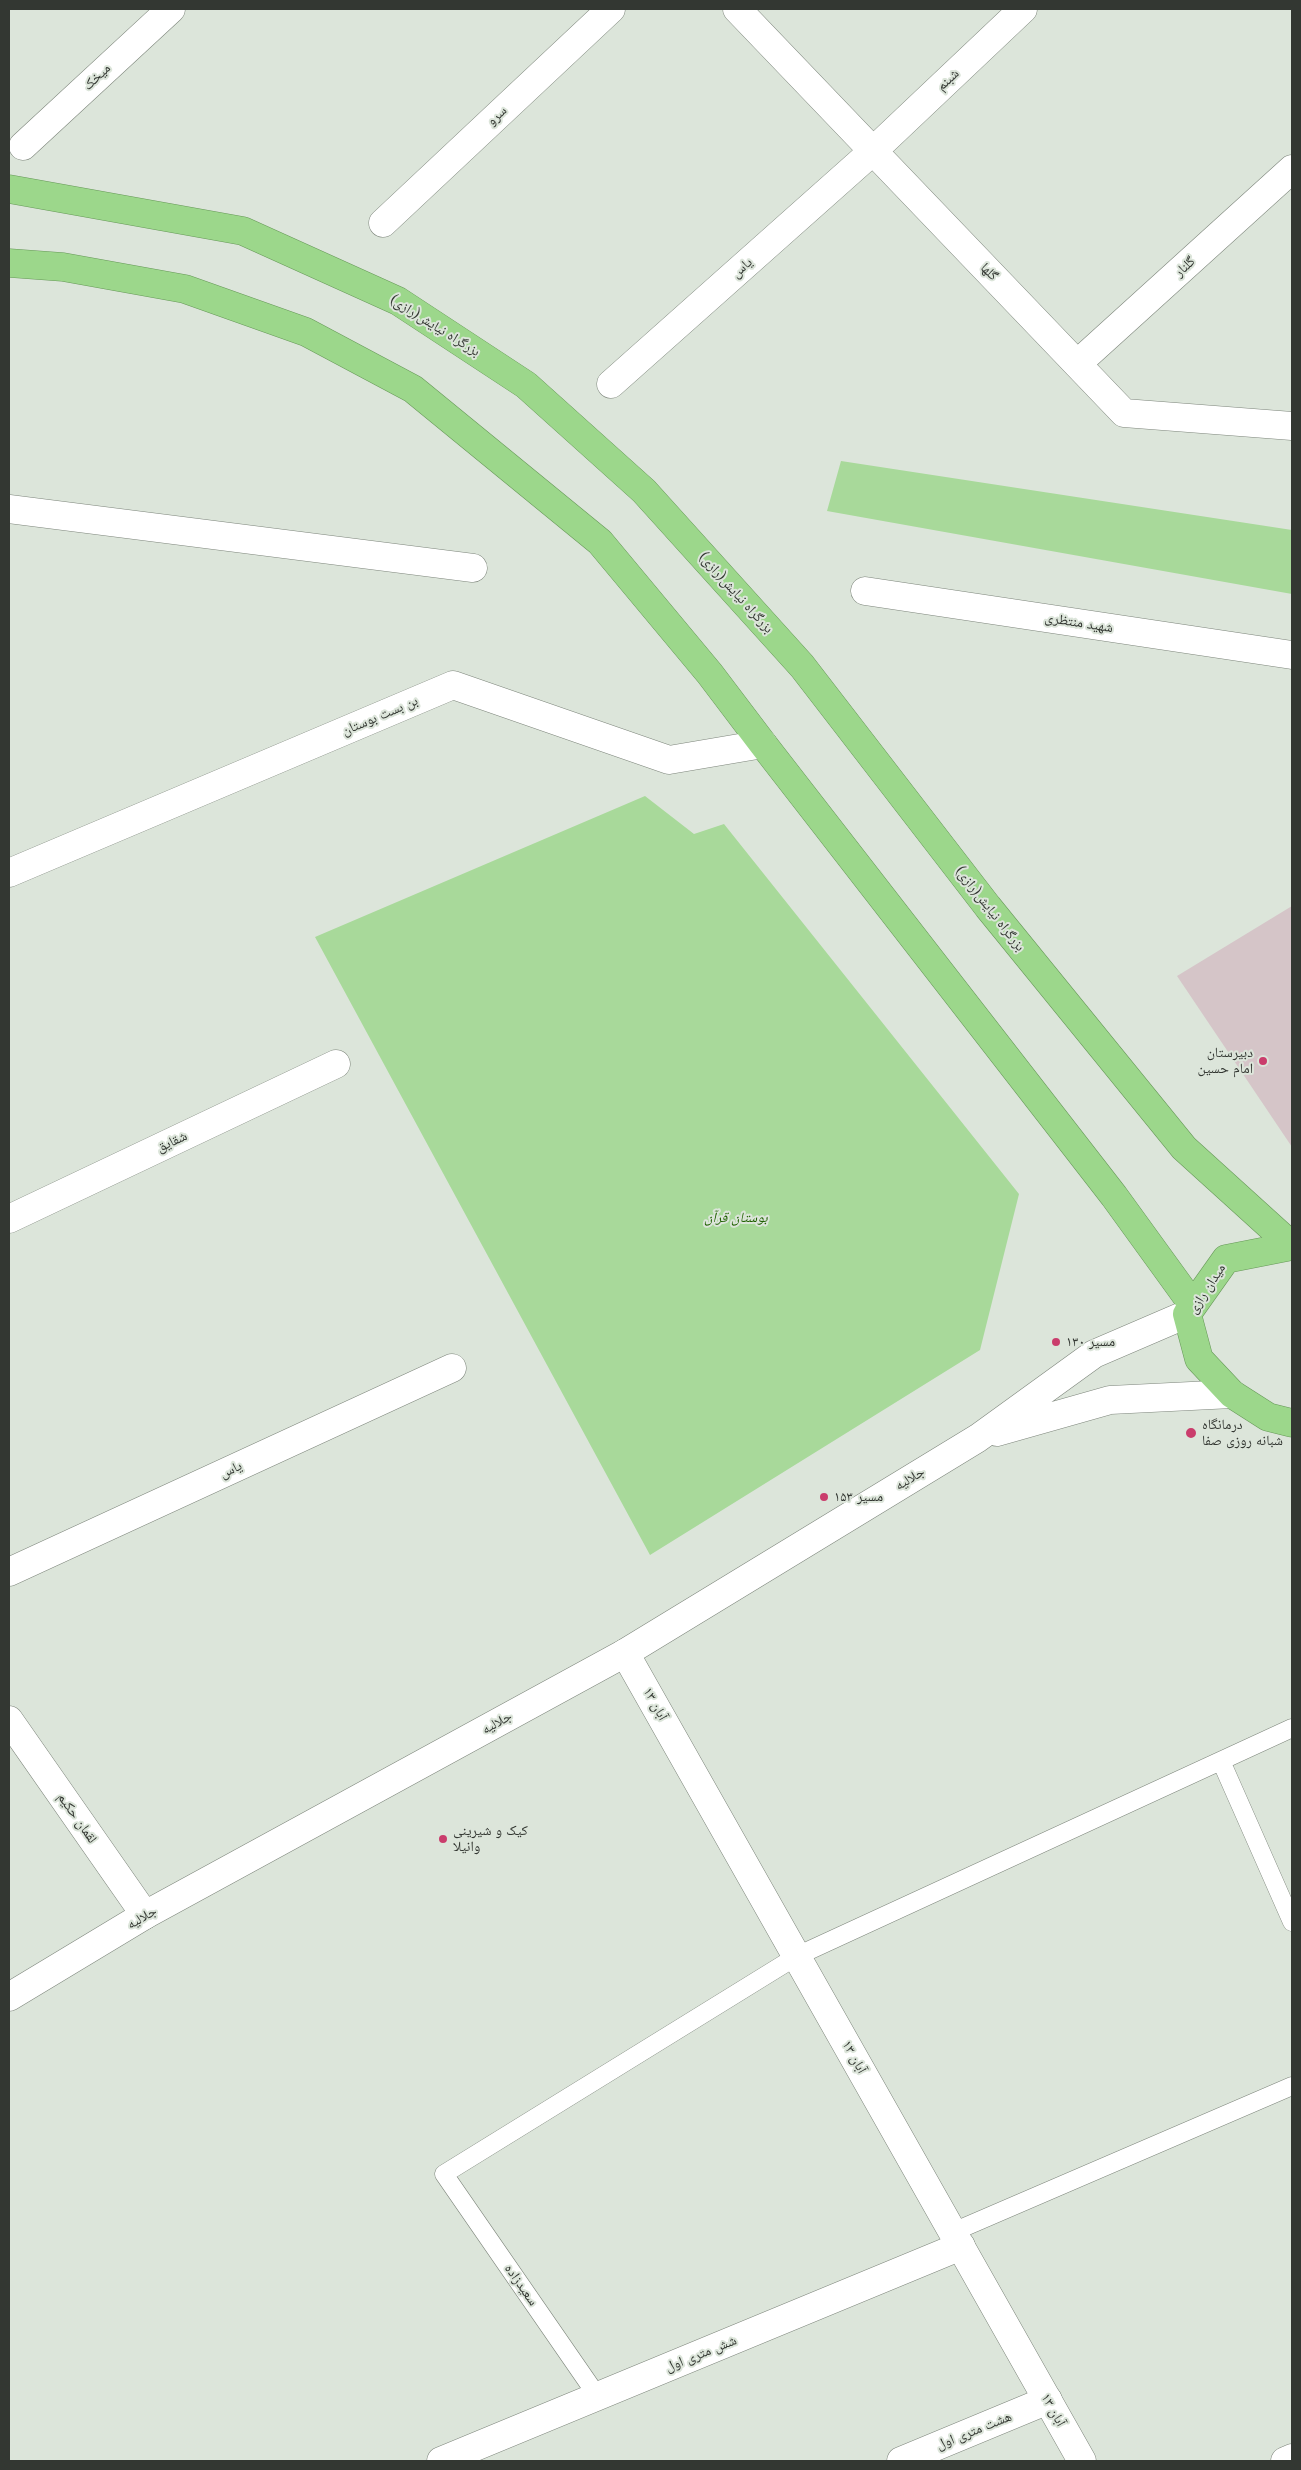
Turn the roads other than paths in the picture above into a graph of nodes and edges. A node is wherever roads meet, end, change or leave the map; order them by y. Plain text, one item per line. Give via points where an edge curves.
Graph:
1 (171, 9) edge
2 (611, 9) edge
3 (737, 9) edge
4 (1023, 9) edge
5 (24, 146) dead end
6 (873, 151) junction
7 (1292, 169) edge
8 (9, 190) edge
9 (383, 223) dead end
10 (9, 263) edge
11 (1077, 364) junction
12 (611, 384) dead end
13 (1292, 426) edge
14 (9, 509) edge
15 (474, 568) dead end
16 (866, 591) dead end
17 (1292, 655) edge
18 (763, 744) junction
19 (9, 873) edge
20 (336, 1064) dead end
21 (9, 1219) edge
22 (1291, 1245) edge
23 (1190, 1309) junction
24 (452, 1368) dead end
25 (1232, 1394) junction
26 (1280, 1420) edge
27 (1292, 1435) edge
28 (978, 1438) junction
29 (9, 1572) edge
30 (625, 1653) junction
31 (9, 1720) edge
32 (1292, 1728) edge
33 (1221, 1761) junction
34 (145, 1915) junction
35 (1292, 1922) edge
36 (797, 1956) junction
37 (9, 1998) edge
38 (1292, 2086) edge
39 (957, 2239) junction
40 (598, 2396) junction
41 (1048, 2400) junction
42 (1292, 2458) edge
43 (442, 2461) edge
44 (901, 2461) edge
45 (1082, 2461) edge
46 (1286, 2461) edge

1 - 5 street, میخک
2 - 9 street, سرو
3 - 6 street, گلها
4 - 6 street, شبنم
6 - 11 street, گلها
6 - 12 street, یاس
7 - 11 street, گلنار
8 - 22 highway, بزرگراه نیایش(رازی) via 243,231 398,301 526,385 644,491 802,666 988,907 1184,1148
10 - 18 highway via 63,267 185,289 306,332 413,389 600,542 710,674
11 - 13 street, گلها via 1124,413
14 - 15 street
16 - 17 street, شهید منتظری
18 - 19 street, بن بست بوستان via 669,760 453,684
18 - 23 highway via 1114,1196
20 - 21 street, شقایق
22 - 23 highway, میدان رازی via 1226,1259
23 - 25 highway, میدان رازی via 1199,1359
23 - 28 street via 1094,1354
24 - 29 street, یاس
25 - 26 highway, میدان رازی
25 - 28 street via 1110,1400
26 - 27 highway
28 - 30 street, جلالیه
30 - 34 street, جلالیه
30 - 36 street, ۱۳ آبان
31 - 34 street, لقمان حکیم
32 - 33 lane
33 - 35 lane
33 - 36 lane
34 - 37 street, جلالیه
36 - 39 street, ۱۳ آبان
36 - 40 lane, سعیدزاده via 444,2174
38 - 39 lane
39 - 40 street, شش متری اول
39 - 41 street, ۱۳ آبان
40 - 43 street, شش متری اول
41 - 44 street, هشت متری اول
41 - 45 street, ۱۳ آبان
42 - 46 street

